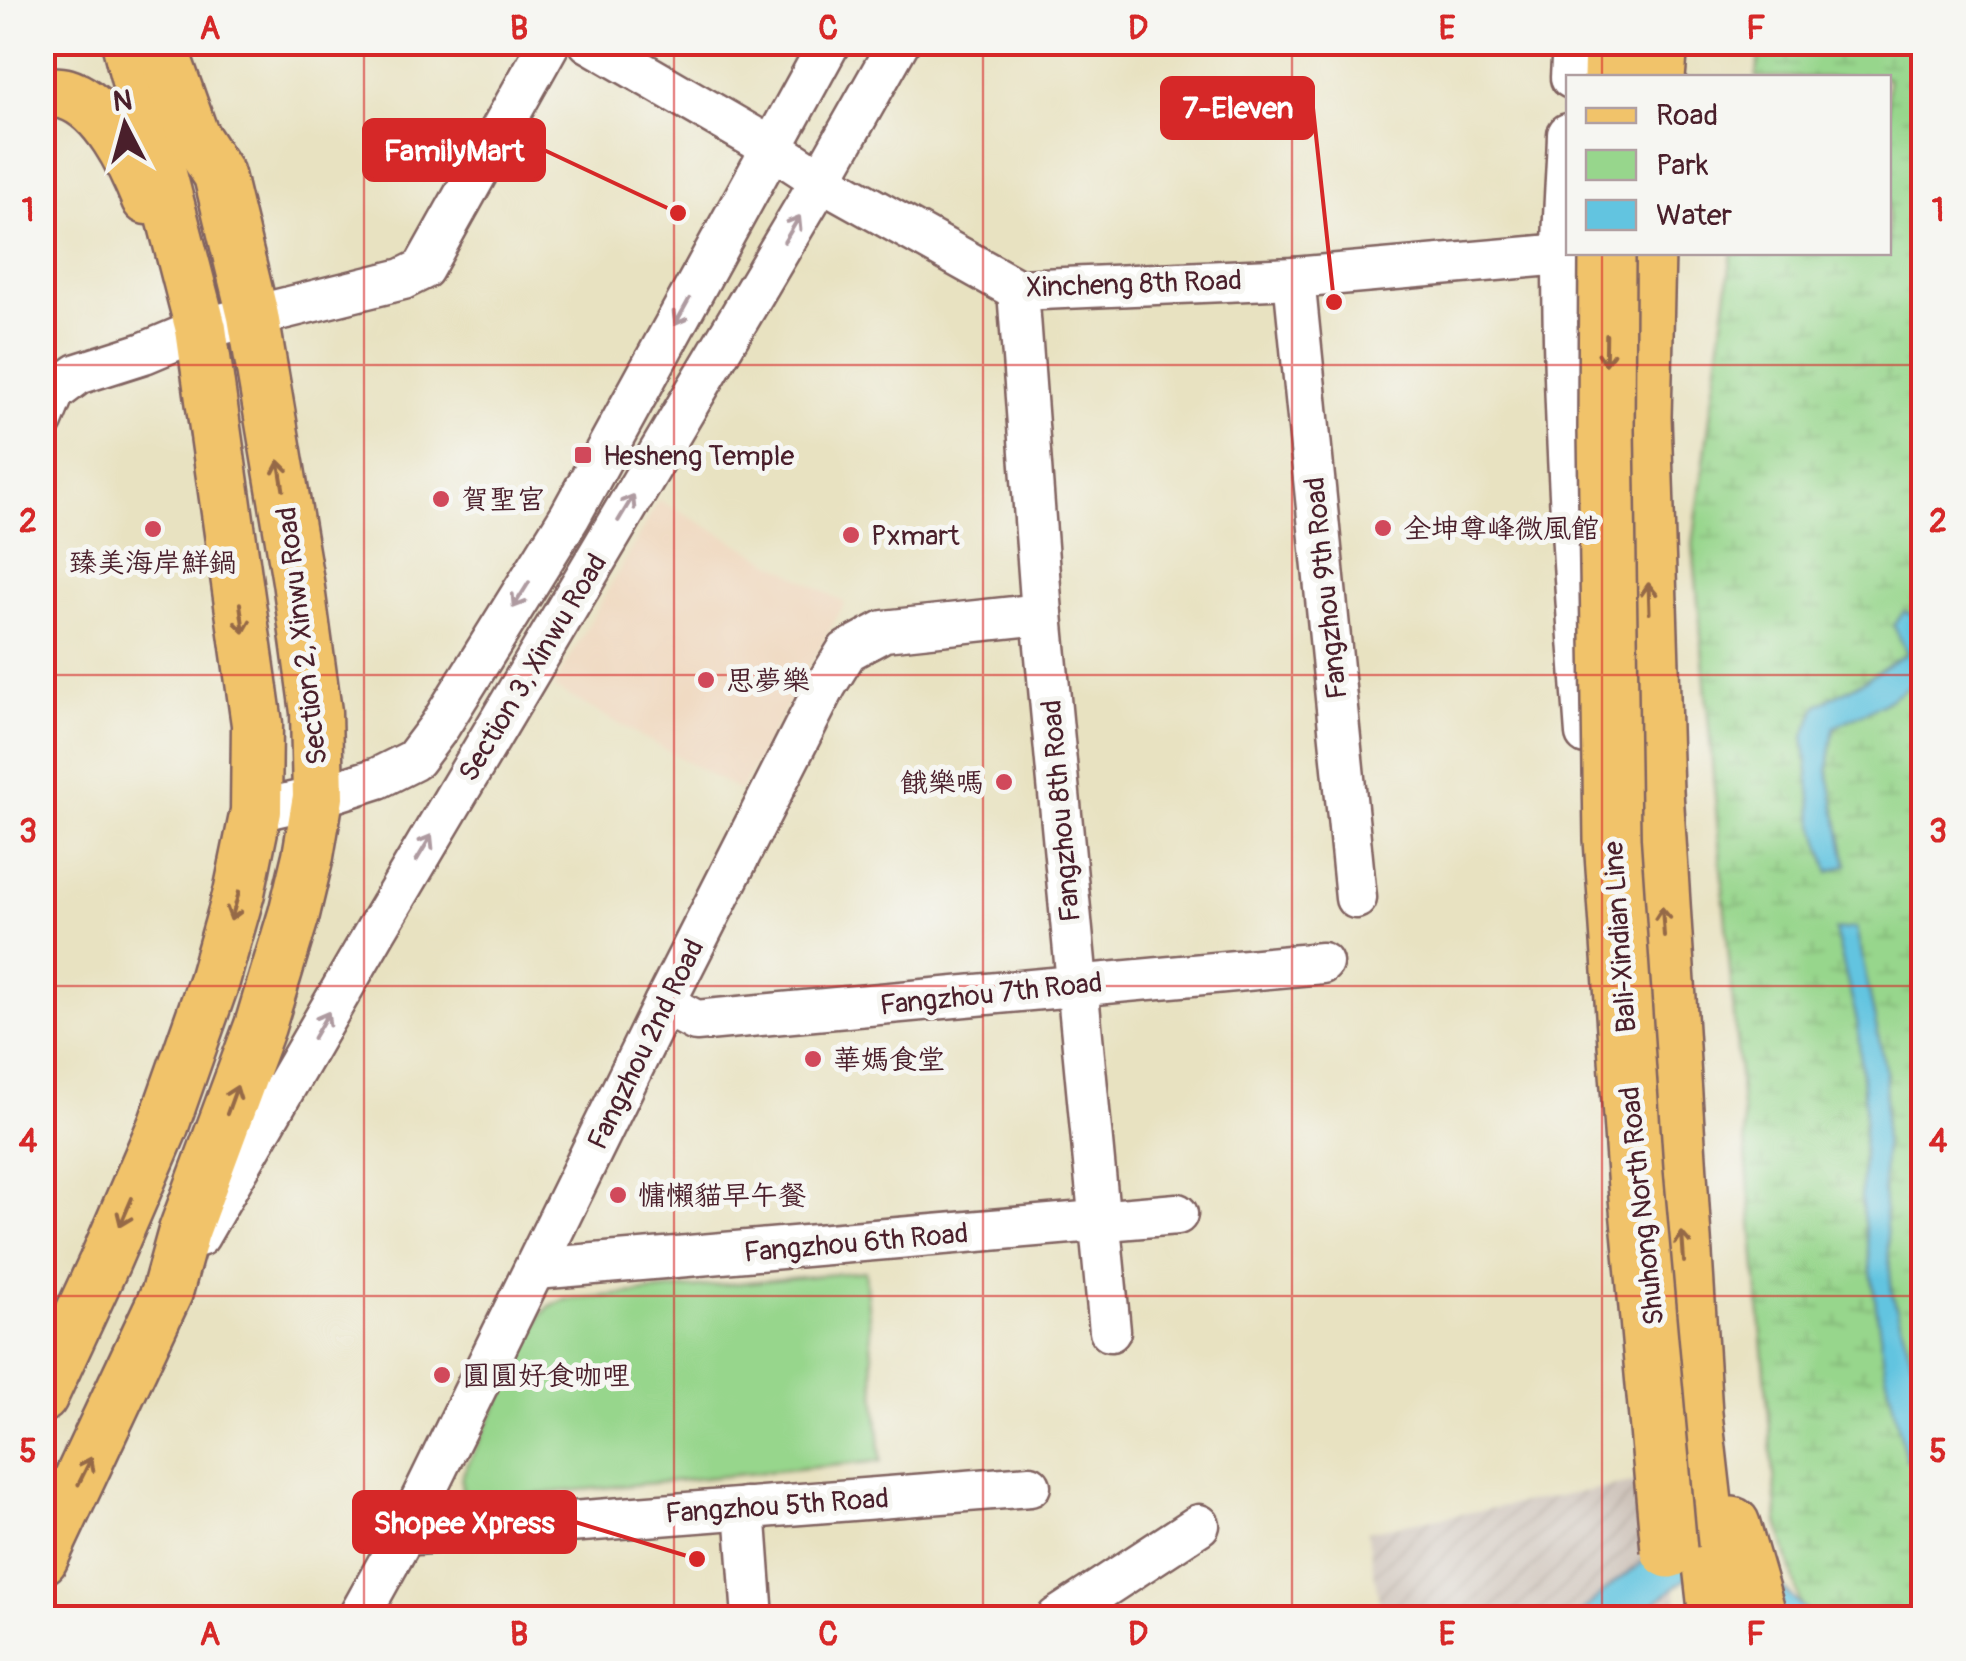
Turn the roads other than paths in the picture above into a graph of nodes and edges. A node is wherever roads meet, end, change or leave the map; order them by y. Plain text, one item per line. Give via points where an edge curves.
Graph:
1 (127, 42) edge
2 (160, 42) edge
3 (181, 42) edge
4 (550, 42) edge
5 (589, 42) edge
6 (830, 42) edge
7 (898, 42) edge
8 (1573, 42) edge
9 (1612, 42) edge
10 (1660, 42) edge
11 (1571, 75) edge
12 (1611, 75) edge
13 (1658, 75) edge
14 (42, 92) edge
15 (772, 148) junction
16 (219, 175) junction
17 (821, 180) junction
18 (1566, 255) edge
19 (1585, 255) edge
20 (1585, 255) edge
21 (1647, 255) edge
22 (1294, 278) junction
23 (1018, 290) junction
24 (253, 316) junction
25 (201, 329) junction
26 (42, 421) edge
27 (1042, 614) junction
28 (318, 797) junction
29 (256, 811) junction
30 (1356, 898) dead end
31 (1322, 962) dead end
32 (1077, 984) junction
33 (664, 1004) junction
34 (1176, 1214) dead end
35 (1100, 1221) junction
36 (536, 1269) junction
37 (168, 1292) junction
38 (1110, 1331) dead end
39 (42, 1397) edge
40 (1694, 1414) junction
41 (1030, 1486) dead end
42 (745, 1508) junction
43 (1200, 1525) dead end
44 (404, 1535) junction
45 (42, 1558) edge
46 (358, 1618) edge
47 (752, 1618) edge
48 (1057, 1618) edge
49 (1682, 1618) edge
50 (1699, 1618) edge
51 (1717, 1618) edge
52 (1758, 1618) edge

1 - 25 main road, Section 2, Xinwu Road
2 - 16 main road, Section 2, Xinwu Road via 193,135
3 - 16 main road
4 - 24 street via 423,269
5 - 15 street, Xincheng 8th Road
6 - 15 street, Section 3, Xinwu Road
7 - 17 street, Section 3, Xinwu Road
8 - 11 street
9 - 12 highway
10 - 13 highway
14 - 25 main road via 69,95 119,140
15 - 17 street, Xincheng 8th Road
15 -> 28 street, Section 3, Xinwu Road via 570,516 439,727 414,760
16 - 24 main road, Section 2, Xinwu Road
17 - 23 street, Xincheng 8th Road
37 -> 17 street, Section 3, Xinwu Road
18 - 22 street, Xincheng 8th Road
19 -> 49 highway, Bali-Xindian Line, bridge via 1606,429 1612,839 1635,1175 1669,1550
20 - 50 street, Shuhong North Road via 1568,451 1576,604 1667,1443
40 -> 21 highway, Bali-Xindian Line via 1655,792 1643,417
22 - 23 street, Xincheng 8th Road
22 - 30 street, Fangzhou 9th Road
23 - 27 street, Fangzhou 8th Road
24 - 25 street
28 -> 24 main road, Section 2, Xinwu Road via 316,712
25 - 26 street via 78,374 54,392
25 -> 29 main road, Section 2, Xinwu Road via 257,724
27 - 32 street, Fangzhou 8th Road
27 - 33 street, Fangzhou 2nd Road via 884,632 848,651
28 - 29 street, Section 3, Xinwu Road
37 -> 28 main road, Section 2, Xinwu Road via 294,914
29 -> 39 main road, Section 2, Xinwu Road via 214,982 163,1126
31 - 32 street, Fangzhou 7th Road
32 - 33 street, Fangzhou 7th Road via 696,1022
32 - 35 street, Fangzhou 8th Road
33 - 36 street, Fangzhou 2nd Road
34 - 35 street, Fangzhou 6th Road
35 - 36 street, Fangzhou 6th Road
35 - 38 street, Fangzhou 8th Road
36 - 44 street, Fangzhou 2nd Road
45 -> 37 main road, Section 2, Xinwu Road
40 - 51 highway, Bali-Xindian Line
40 - 52 highway
41 - 42 street, Fangzhou 5th Road
42 - 44 street, Fangzhou 5th Road
42 - 47 street
43 - 48 street
44 - 46 street, Fangzhou 2nd Road

